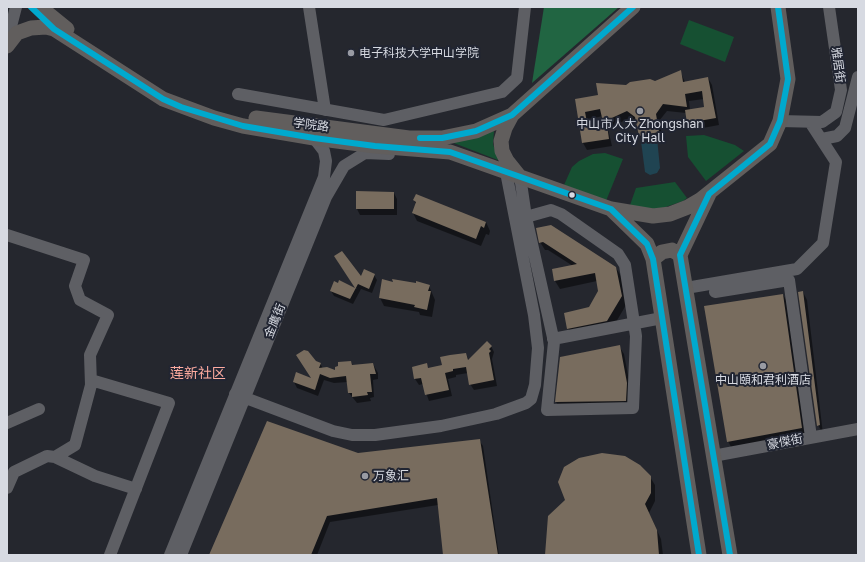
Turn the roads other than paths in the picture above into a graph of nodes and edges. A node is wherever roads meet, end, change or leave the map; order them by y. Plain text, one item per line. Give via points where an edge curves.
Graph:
1 (16, 7) edge
2 (30, 7) edge
3 (309, 7) edge
4 (526, 7) edge
5 (633, 7) edge
6 (778, 7) edge
7 (829, 7) edge
8 (42, 13) edge
9 (56, 26) junction
10 (8, 33) edge
11 (7, 46) edge
12 (858, 78) edge
13 (238, 94) dead end
14 (325, 110) junction
15 (512, 115) junction
16 (780, 121) junction
17 (810, 122) junction
18 (314, 138) junction
19 (822, 139) junction
20 (421, 150) junction
21 (513, 174) junction
22 (709, 194) junction
23 (611, 209) junction
24 (526, 217) junction
25 (7, 235) edge
26 (680, 255) junction
27 (653, 259) junction
28 (687, 292) junction
29 (662, 318) junction
30 (554, 339) junction
31 (91, 380) junction
32 (240, 396) junction
33 (39, 409) dead end
34 (7, 423) edge
35 (858, 429) edge
36 (811, 437) junction
37 (713, 456) junction
38 (56, 457) junction
39 (11, 474) edge
40 (7, 488) edge
41 (136, 489) junction
42 (110, 555) edge
43 (170, 555) edge
44 (181, 555) edge
45 (699, 555) edge
46 (730, 555) edge

1 - 10 street
2 - 8 main road
3 - 14 street
4 - 14 street via 518,78 502,92 384,120
5 - 15 main road
6 - 16 main road via 788,79
7 - 17 street, 雅居街 via 841,90 836,112 822,122
8 - 9 main road
8 - 10 main road
9 - 11 main road, 学院路 via 31,28 17,33
9 - 15 main road, 学院路 via 176,96 238,116 409,138 442,138 476,131
9 - 18 main road, 学院路 via 162,99 243,126
12 - 19 street via 845,128 837,136
13 - 14 street
15 - 21 main road via 501,141 502,151
16 - 17 street, 雅居街
16 - 22 main road via 770,144
17 - 19 street
18 - 20 main road, 学院路
18 - 32 street, 金鹰街 via 324,151 324,177
19 - 28 street via 836,162 823,243 797,269
20 - 21 main road, 学院路 via 450,152
20 - 32 street, 金鹰街 via 399,154 365,153 344,166 326,197
21 - 23 main road, 学院路
21 - 24 street
21 - 32 street via 538,343 537,370 531,398 515,409 472,419 427,429 362,436 333,431
22 - 23 main road via 670,214 653,216
22 - 26 main road
23 - 27 main road via 647,244
24 - 30 street
24 - 30 street via 551,210 561,214 618,254 625,265 636,336 633,408 547,410
25 - 31 street via 84,260 74,286 80,300 108,315 90,355
26 - 27 main road via 672,250 662,252
26 - 28 main road
27 - 29 main road
28 - 36 street via 789,280
28 - 37 main road
29 - 30 street
29 - 45 main road
31 - 38 street via 75,445
31 - 41 street via 169,402
32 - 43 street, 金鹰街
32 - 44 street, 金鹰街
33 - 34 street
35 - 36 street, 豪傑街
36 - 37 street, 豪傑街
37 - 46 main road
38 - 39 street via 47,456
38 - 41 street via 94,476
39 - 40 street
41 - 42 street

